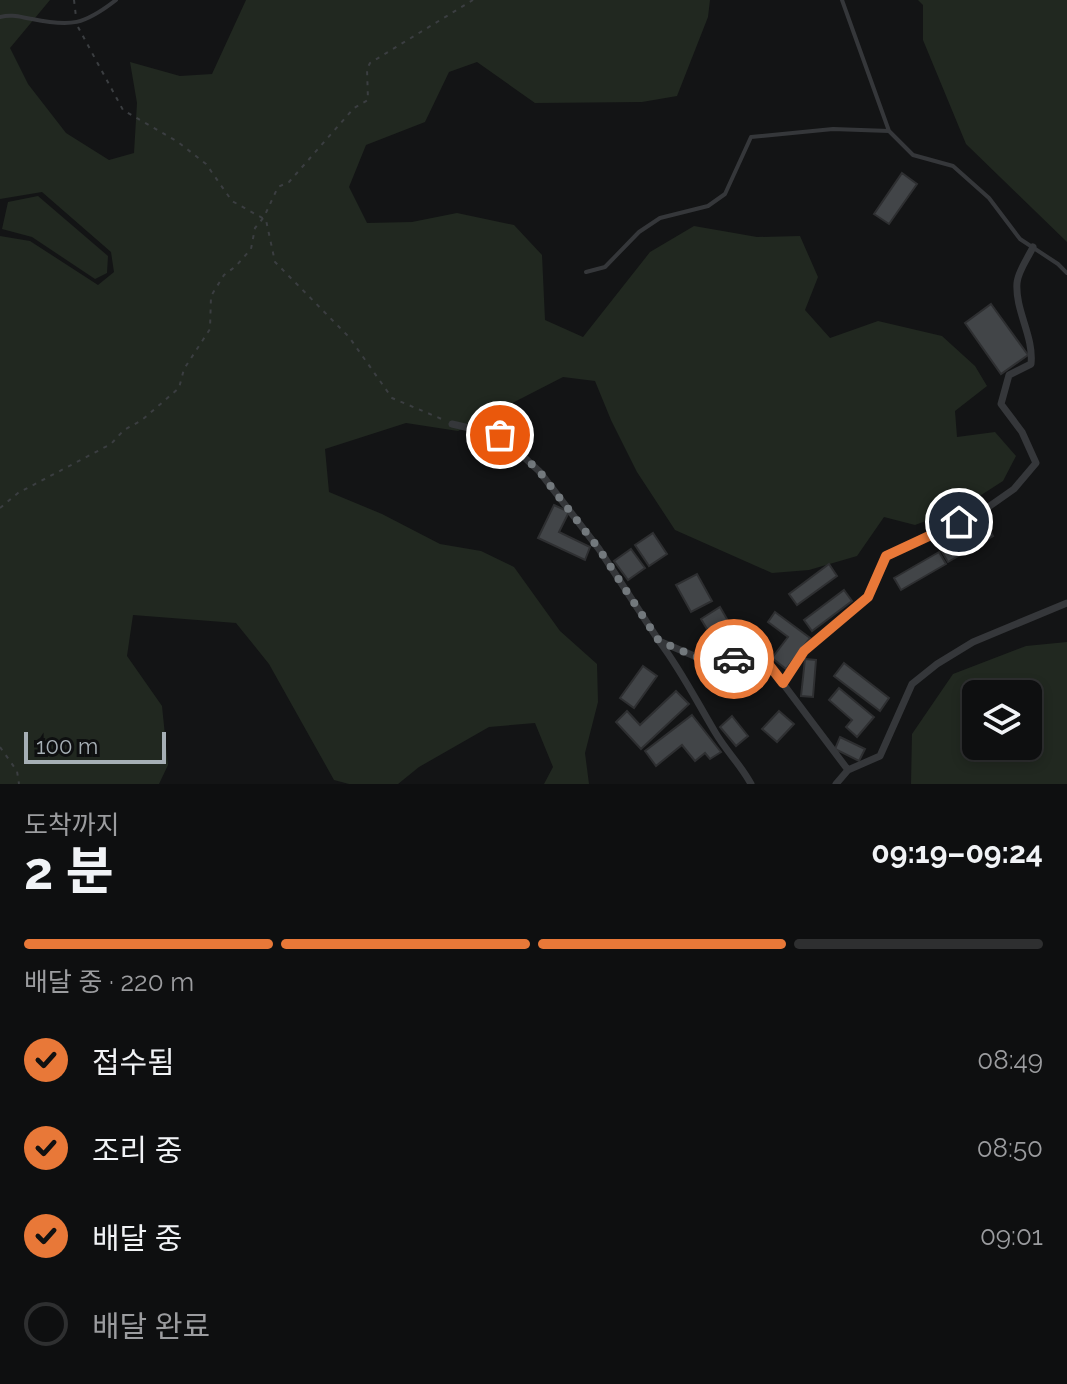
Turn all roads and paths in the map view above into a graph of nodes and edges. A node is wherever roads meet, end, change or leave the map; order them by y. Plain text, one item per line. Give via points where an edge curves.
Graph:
1 (74, 0) edge
2 (116, 0) edge
3 (473, 0) edge
4 (842, 0) edge
5 (0, 17) edge
6 (76, 24) junction
7 (889, 131) junction
8 (263, 218) junction
9 (1033, 247) junction
10 (586, 272) dead end
11 (1067, 273) edge
12 (452, 424) joint
13 (0, 508) edge
14 (1067, 603) edge
15 (659, 641) junction
16 (783, 683) junction
17 (0, 747) edge
18 (848, 770) junction
19 (19, 784) edge
20 (751, 784) edge
21 (836, 784) edge

1 - 6 path
2 - 6 lane
3 - 8 path via 370,63 368,100 354,108 289,182 278,187
4 - 7 lane
5 - 6 lane
6 - 8 path via 123,110 178,142 206,164 232,201
7 - 9 lane via 913,155 953,166
7 - 10 lane via 833,129 751,137 725,194 708,206 660,218 605,267
8 - 12 path via 275,262 349,337 392,398
8 - 13 path via 251,249 211,296 210,329 184,369 179,388 111,444 18,493
9 - 11 lane
9 - 16 street via 1017,280 1019,307 1033,349 1031,364 1009,375 1001,404 1036,463 1014,489 984,510 886,556 868,597 804,651
12 - 15 street via 500,435 539,471 599,549
14 - 18 street via 973,642 937,664 912,684 880,756
15 - 16 street via 706,661 763,657
15 - 20 street
16 - 18 street
17 - 19 path via 17,771
18 - 21 street

